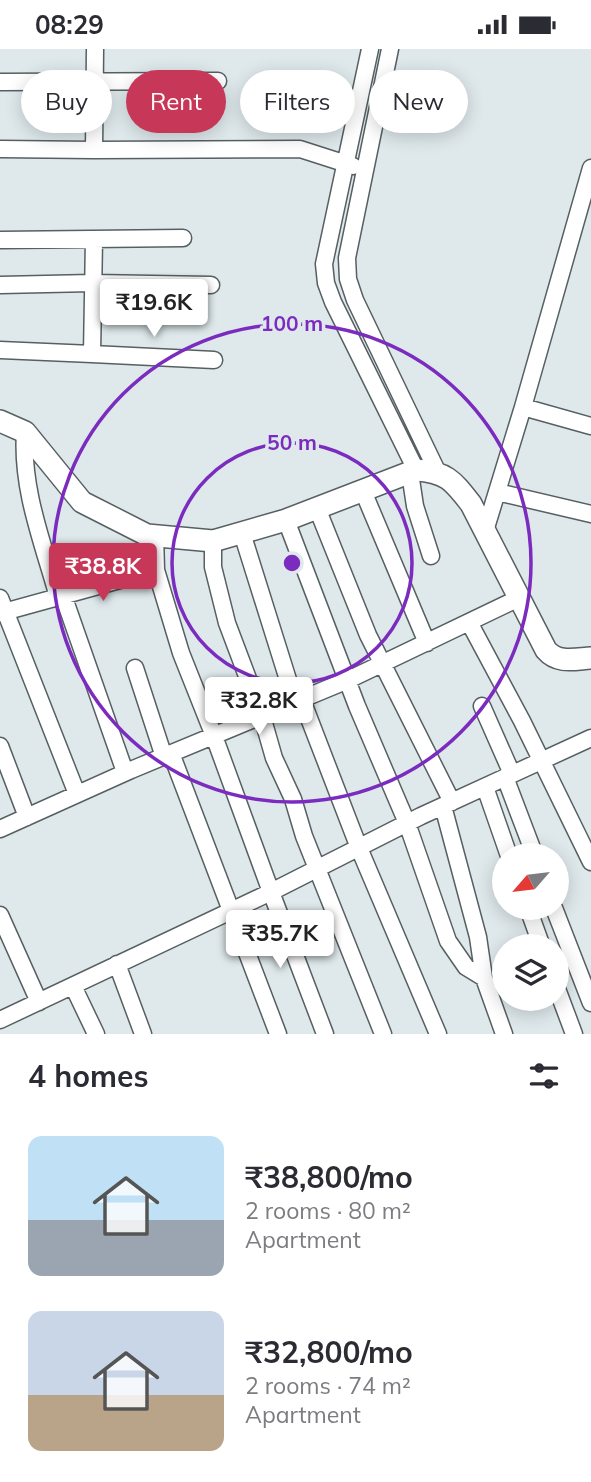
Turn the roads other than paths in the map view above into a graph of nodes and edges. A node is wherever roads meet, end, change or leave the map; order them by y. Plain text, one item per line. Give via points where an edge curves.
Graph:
1 (95, 49) edge
2 (370, 49) edge
3 (390, 49) edge
4 (94, 70) edge
5 (0, 82) edge
6 (21, 82) edge
7 (94, 133) edge
8 (0, 149) edge
9 (94, 151) junction
10 (345, 165) junction
11 (365, 169) junction
12 (591, 169) edge
13 (183, 238) dead end
14 (94, 239) junction
15 (0, 240) edge
16 (92, 283) junction
17 (0, 285) edge
18 (211, 285) dead end
19 (0, 350) edge
20 (92, 354) junction
21 (214, 360) dead end
22 (523, 407) junction
23 (0, 421) edge
24 (591, 426) edge
25 (24, 449) junction
26 (421, 471) junction
27 (497, 492) junction
28 (368, 503) junction
29 (591, 514) edge
30 (322, 522) junction
31 (485, 531) junction
32 (242, 533) junction
33 (291, 534) junction
34 (155, 543) junction
35 (213, 554) junction
36 (431, 557) dead end
37 (156, 570) junction
38 (61, 596) junction
39 (510, 604) junction
40 (2, 607) edge
41 (469, 622) junction
42 (427, 643) junction
43 (591, 657) edge
44 (382, 664) junction
45 (135, 668) dead end
46 (348, 680) junction
47 (299, 701) junction
48 (482, 706) dead end
49 (262, 716) junction
50 (214, 736) junction
51 (591, 738) edge
52 (0, 746) edge
53 (167, 755) junction
54 (541, 761) junction
55 (125, 772) junction
56 (509, 776) junction
57 (485, 787) junction
58 (77, 794) junction
59 (447, 804) junction
60 (27, 817) junction
61 (407, 824) junction
62 (0, 829) edge
63 (504, 843) edge
64 (531, 843) edge
65 (359, 848) junction
66 (591, 862) edge
67 (317, 869) junction
68 (271, 892) junction
69 (230, 911) junction
70 (0, 915) edge
71 (559, 921) edge
72 (117, 964) junction
73 (484, 978) junction
74 (73, 986) junction
75 (39, 1002) junction
76 (591, 1003) edge
77 (565, 1011) edge
78 (0, 1020) edge
79 (96, 1034) edge
80 (143, 1034) edge
81 (278, 1034) edge
82 (325, 1034) edge
83 (383, 1034) edge
84 (438, 1034) edge
85 (504, 1034) edge
86 (574, 1034) edge

1 - 4 street
2 - 10 street
3 - 11 street
5 - 6 street
7 - 9 street
8 - 9 street
9 - 10 street via 300,149
10 - 11 street
10 - 26 street via 324,264 327,283
11 - 26 street via 347,258 348,279
12 - 22 street
13 - 14 street
14 - 15 street
14 - 16 street
16 - 17 street
16 - 18 street
16 - 20 street
19 - 20 street
20 - 21 street
22 - 24 street
22 - 27 street
23 - 25 street
25 - 34 street via 82,502
25 - 38 street via 29,497
26 - 28 street
26 - 31 street via 456,485
26 - 36 street via 415,500
27 - 29 street
27 - 31 street
28 - 30 street
28 - 42 street
30 - 33 street
30 - 44 street
31 - 39 street
32 - 33 street
32 - 35 street
32 - 47 street
33 - 46 street
34 - 35 street
34 - 37 street
35 - 49 street via 227,623
37 - 38 street
37 - 50 street via 181,653
38 - 40 street
38 - 55 street
39 - 41 street
39 - 43 street via 551,657
40 - 58 street
41 - 42 street
41 - 54 street
42 - 44 street
44 - 46 street
44 - 59 street
45 - 53 street
46 - 47 street
46 - 61 street
47 - 49 street
47 - 65 street
48 - 56 street
49 - 50 street
49 - 67 street
50 - 53 street
50 - 68 street
51 - 54 street
52 - 60 street
53 - 55 street
53 - 69 street
54 - 56 street
54 - 66 street
55 - 58 street
56 - 57 street
56 - 64 street
57 - 59 street
57 - 63 street
58 - 60 street
59 - 61 street
59 - 73 street
60 - 62 street
61 - 65 street
61 - 73 street via 448,941 466,967
65 - 67 street
65 - 84 street
67 - 68 street
67 - 83 street
68 - 69 street
68 - 82 street
69 - 72 street
69 - 81 street
70 - 75 street
71 - 76 street
72 - 74 street
72 - 80 street
73 - 85 street
74 - 75 street
74 - 79 street
75 - 78 street
77 - 86 street

